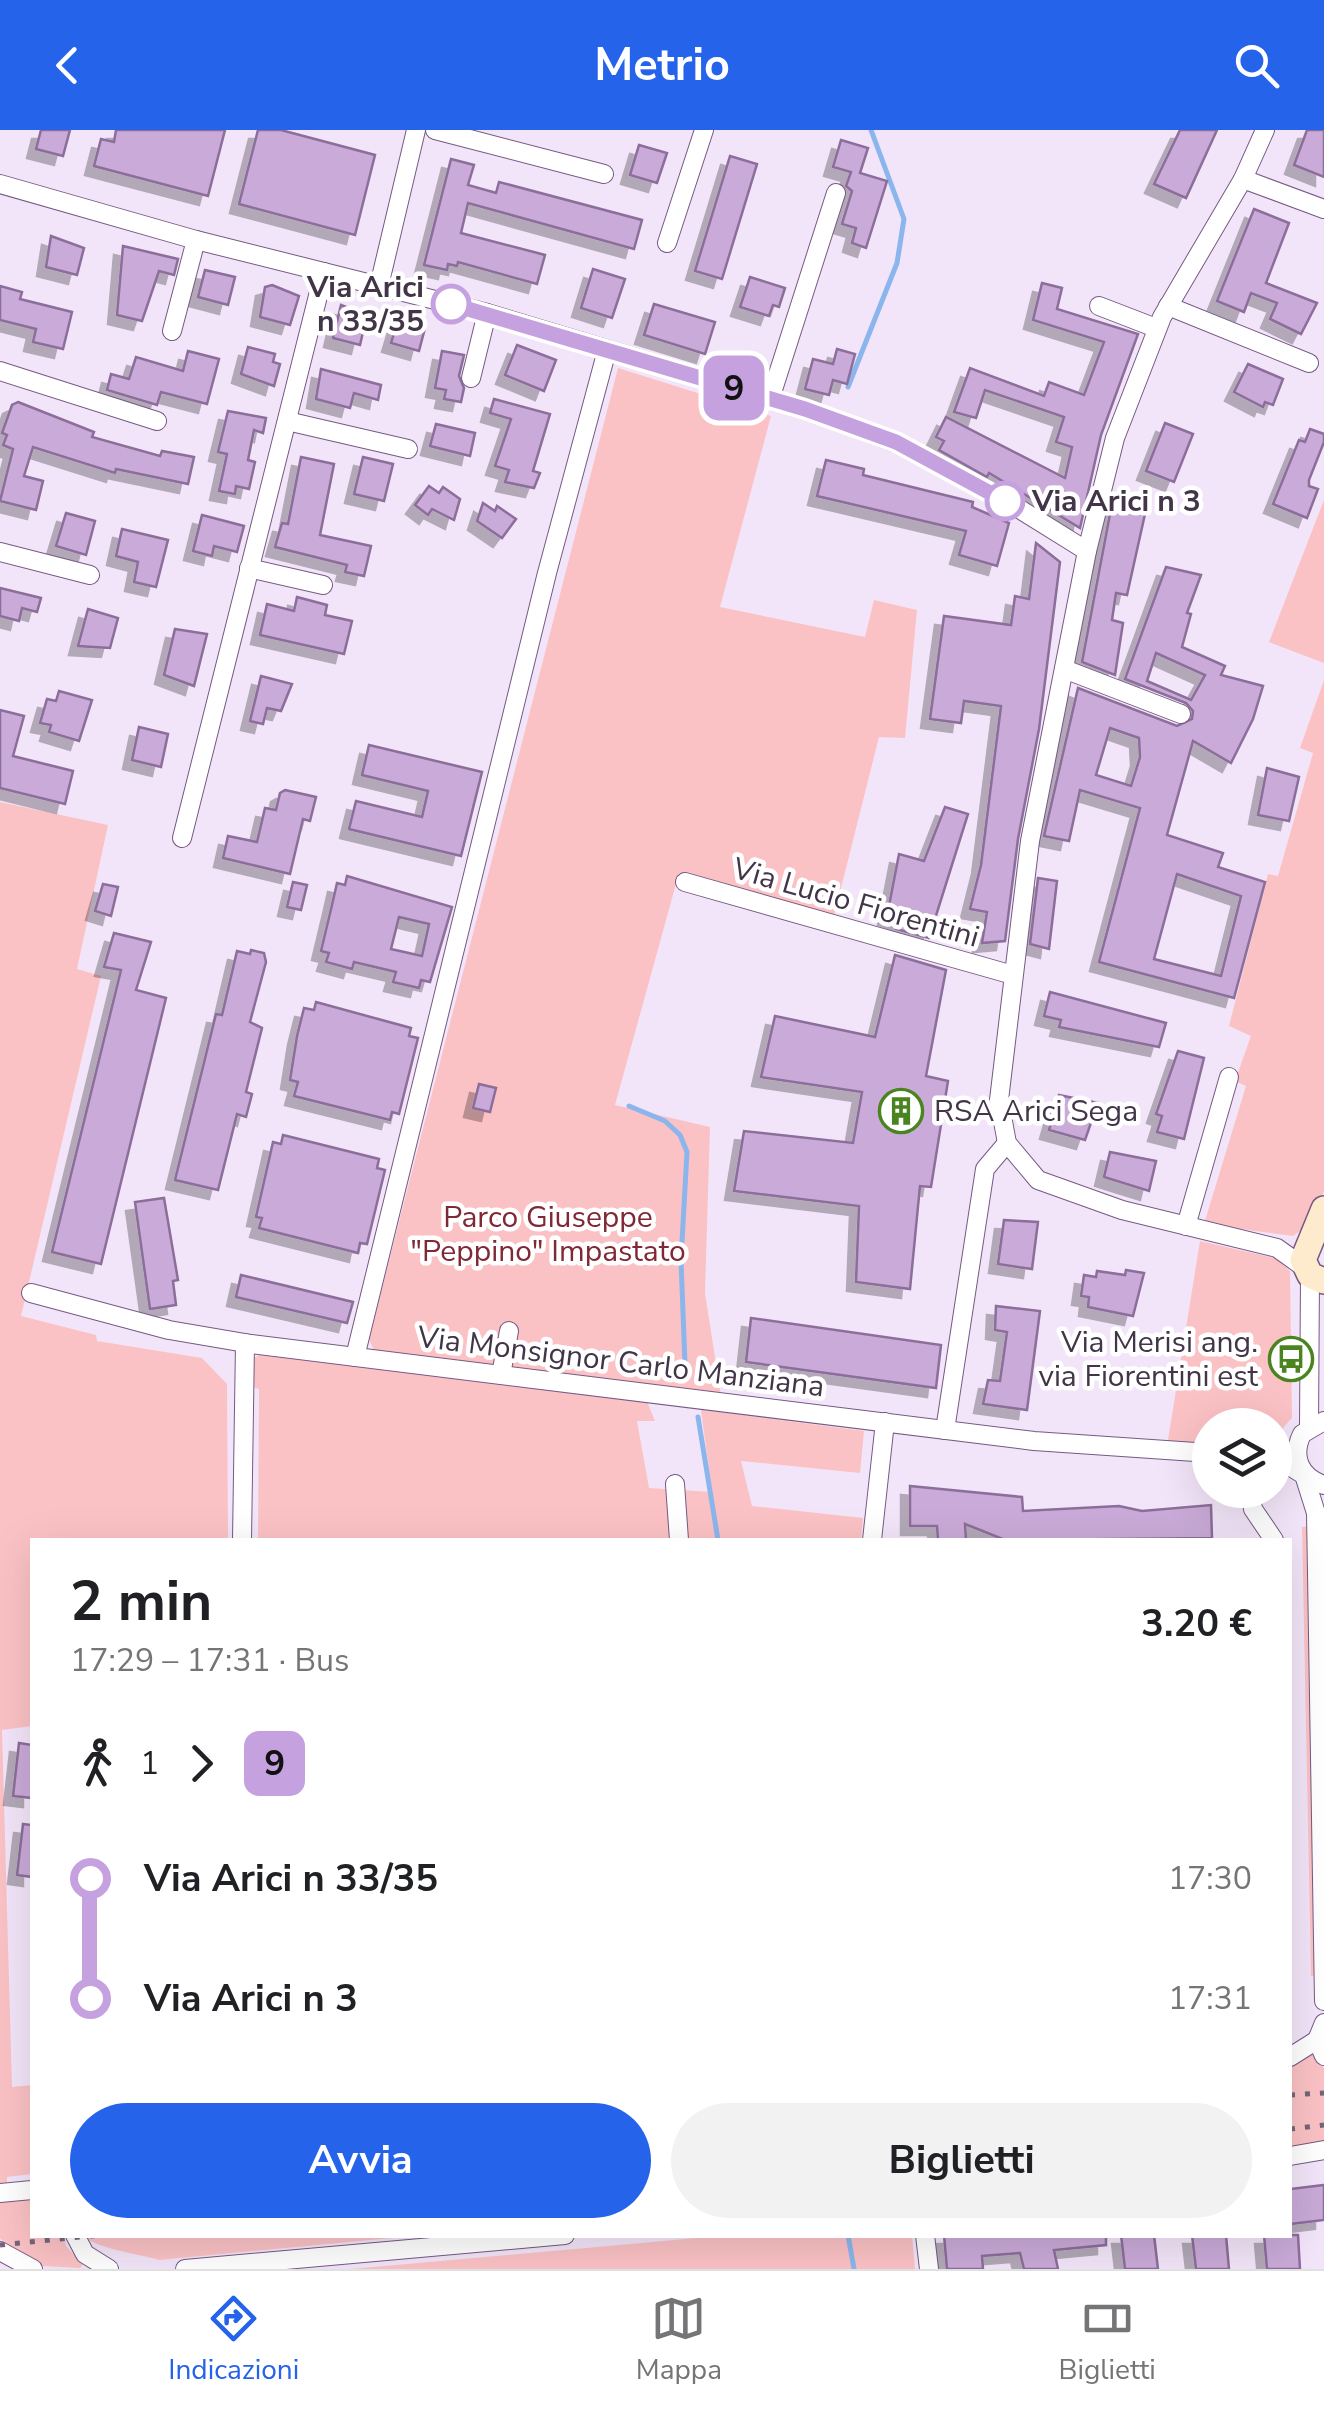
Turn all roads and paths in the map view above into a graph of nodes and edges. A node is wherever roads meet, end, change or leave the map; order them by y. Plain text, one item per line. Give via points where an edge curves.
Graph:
1 (416, 130) edge
2 (435, 130) edge
3 (704, 130) edge
4 (1266, 130) edge
5 (604, 174) dead end
6 (1243, 178) junction
7 (0, 184) edge
8 (836, 193) dead end
9 (1324, 209) edge
10 (196, 240) junction
11 (667, 244) dead end
12 (324, 272) junction
13 (379, 286) junction
14 (1098, 306) dead end
15 (1168, 306) junction
16 (486, 313) junction
17 (1156, 328) junction
18 (172, 331) dead end
19 (607, 350) junction
20 (1309, 363) dead end
21 (0, 370) edge
22 (471, 378) dead end
23 (770, 399) junction
24 (157, 421) dead end
25 (287, 421) junction
26 (408, 449) dead end
27 (1087, 551) junction
28 (0, 552) edge
29 (249, 568) junction
30 (90, 575) dead end
31 (324, 585) dead end
32 (1064, 669) junction
33 (1181, 714) dead end
34 (182, 838) dead end
35 (685, 882) dead end
36 (1013, 975) junction
37 (1229, 1077) dead end
38 (1007, 1143) junction
39 (1324, 1210) edge
40 (1186, 1226) junction
41 (1314, 1256) edge
42 (31, 1293) dead end
43 (509, 1331) dead end
44 (245, 1343) junction
45 (355, 1357) junction
46 (502, 1375) junction
47 (886, 1422) junction
48 (1312, 1427) edge
49 (945, 1430) junction
50 (1192, 1452) edge
51 (1292, 1466) edge
52 (1304, 1474) junction
53 (675, 1484) dead end
54 (1324, 1485) edge
55 (1253, 1508) edge
56 (242, 1538) edge
57 (680, 1538) edge
58 (872, 1538) edge
59 (1273, 1538) edge
60 (1324, 2000) edge
61 (1322, 2040) edge
62 (1292, 2056) edge
63 (1324, 2150) edge
64 (1292, 2156) edge
65 (30, 2190) edge
66 (0, 2193) edge
67 (76, 2238) edge
68 (535, 2238) edge
69 (925, 2238) edge
70 (0, 2251) edge
71 (266, 2266) edge
72 (33, 2269) edge
73 (109, 2269) edge
74 (185, 2269) edge
75 (928, 2269) edge

1 - 13 street
2 - 5 street
3 - 11 street
4 - 6 street, Via Lucio Fiorentini
6 - 9 street
6 - 15 street, Via Lucio Fiorentini
7 - 10 street
8 - 23 street
10 - 12 street
10 - 18 street
12 - 13 street
12 - 25 street
13 - 16 street
14 - 17 street
15 - 17 street, Via Lucio Fiorentini
15 - 20 street
16 - 19 street
16 - 22 street
17 - 27 street, Via Lucio Fiorentini via 1115,438
19 - 23 street
19 - 45 street
21 - 24 street
23 - 27 street via 896,442
25 - 26 street
25 - 29 street
27 - 32 street, Via Lucio Fiorentini
28 - 30 street
29 - 31 street
29 - 34 street
32 - 33 street
32 - 36 street, Via Lucio Fiorentini via 1030,841
35 - 36 street, Via Lucio Fiorentini
36 - 38 street, Via Lucio Fiorentini via 999,1100
37 - 40 street
38 - 40 street via 1038,1180
38 - 49 street via 985,1169
39 - 41 street
40 - 41 street
41 - 48 street
42 - 44 street, Via Monsignor Carlo Manziana
43 - 46 street
44 - 45 street, Via Monsignor Carlo Manziana
44 - 56 street
45 - 46 street, Via Monsignor Carlo Manziana
46 - 47 street, Via Monsignor Carlo Manziana
47 - 49 street, Via Monsignor Carlo Manziana
47 - 58 street
48 - 52 street via 1296,1454
49 - 50 street, Via Monsignor Carlo Manziana
51 - 52 street
52 - 54 street
52 - 60 street via 1316,1513
53 - 57 street
55 - 59 street
61 - 62 street
63 - 64 street
65 - 66 street
67 - 73 street
68 - 71 street
69 - 75 street
70 - 72 street
71 - 74 street

